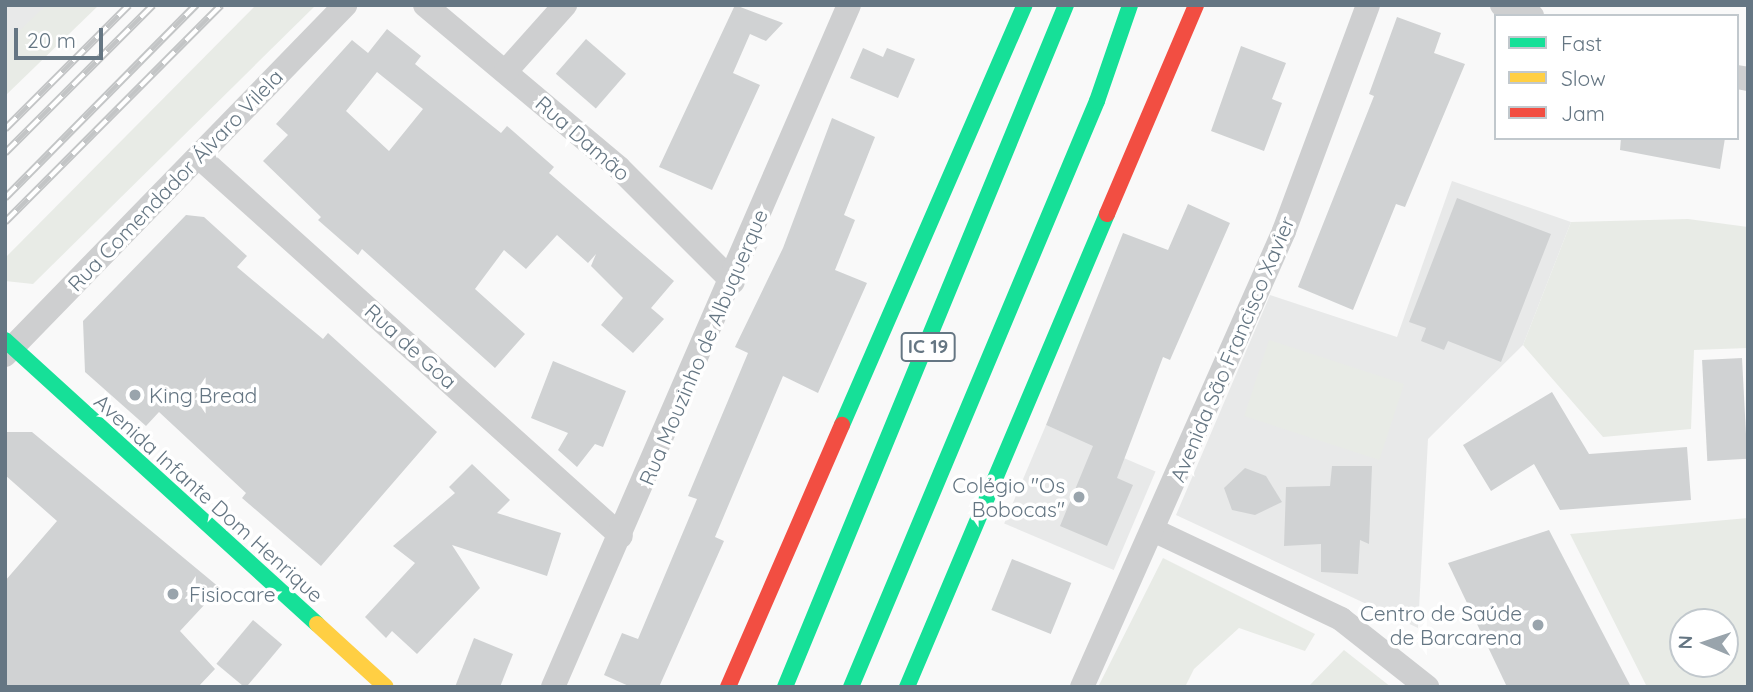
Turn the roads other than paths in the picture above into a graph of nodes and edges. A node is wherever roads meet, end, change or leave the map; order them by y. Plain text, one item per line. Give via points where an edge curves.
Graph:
1 (345, 5) edge
2 (425, 5) edge
3 (565, 5) edge
4 (849, 5) edge
5 (1025, 5) edge
6 (1066, 5) edge
7 (1129, 5) edge
8 (1196, 5) edge
9 (1368, 5) edge
10 (1502, 5) edge
11 (1527, 14) edge
12 (506, 71) junction
13 (199, 157) junction
14 (733, 282) junction
15 (8, 347) edge
16 (1153, 530) junction
17 (621, 536) junction
18 (386, 687) edge
19 (553, 687) edge
20 (728, 687) edge
21 (785, 687) edge
22 (851, 687) edge
23 (907, 687) edge
24 (1082, 687) edge
25 (1427, 687) edge

1 - 13 street, Rua Comendador Álvaro Vilela
2 - 12 street, Rua Damão
3 - 12 street
4 - 14 street, Rua Mouzinho de Albuquerque
5 - 20 main road
6 - 21 main road, IC 19
7 - 22 main road, IC 19 via 1097,101
8 - 23 main road
9 - 16 street, Avenida São Francisco Xavier via 1284,230
10 - 11 street
12 - 14 street, Rua Damão via 620,168
13 - 15 street, Rua Comendador Álvaro Vilela
13 - 17 street, Rua de Goa
14 - 17 street, Rua Mouzinho de Albuquerque
15 - 18 main road, Avenida Infante Dom Henrique
16 - 24 street, Avenida São Francisco Xavier
16 - 25 street via 1341,619
17 - 19 street, Rua Mouzinho de Albuquerque

